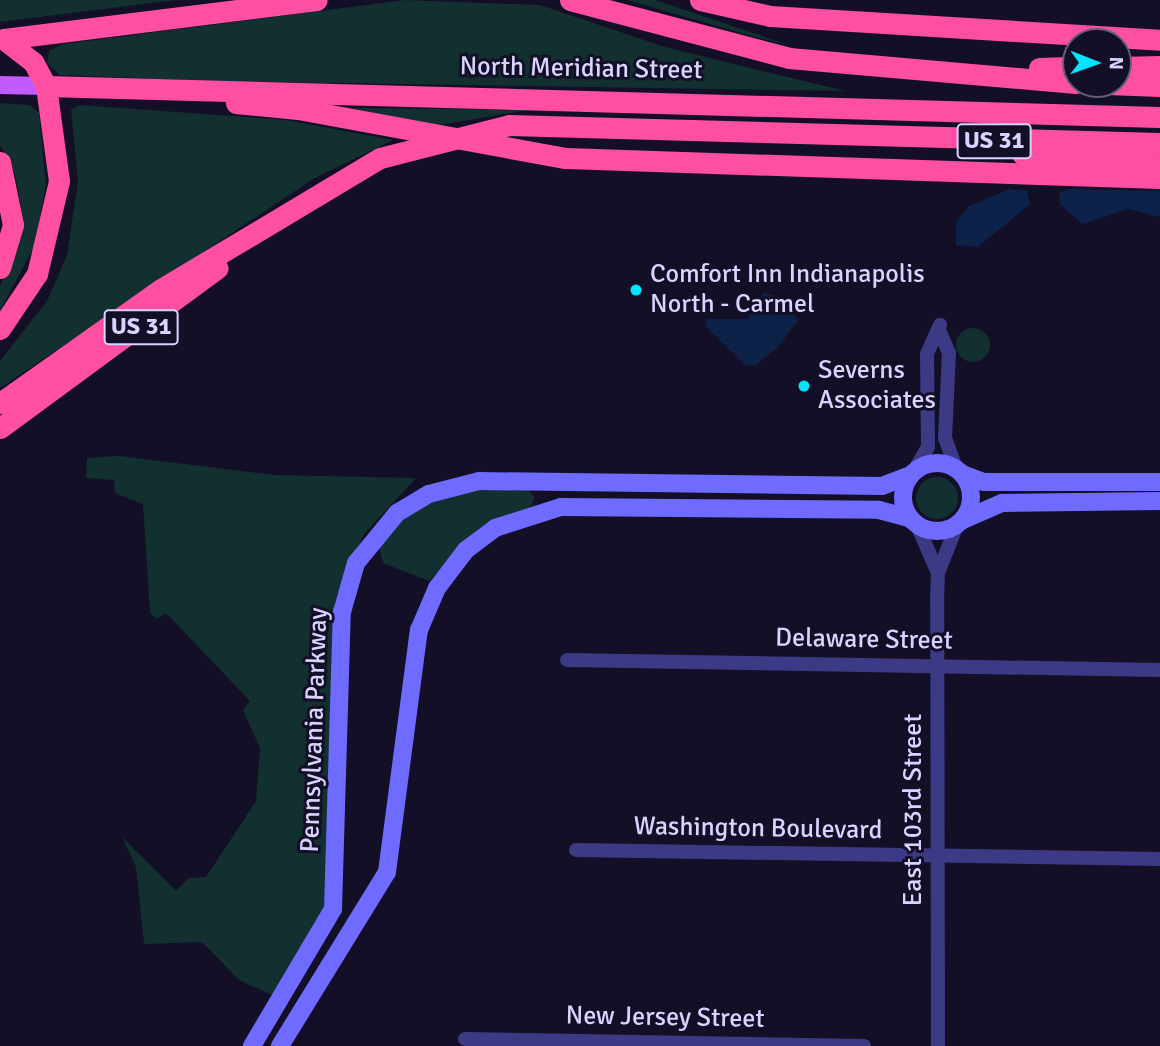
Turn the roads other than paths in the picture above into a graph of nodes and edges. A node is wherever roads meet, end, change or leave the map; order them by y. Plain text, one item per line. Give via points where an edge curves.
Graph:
1 (317, 0) edge
2 (569, 0) edge
3 (700, 0) edge
4 (911, 26) junction
5 (1160, 27) edge
6 (2, 39) edge
7 (1160, 40) edge
8 (1160, 66) edge
9 (1062, 67) edge
10 (1132, 67) edge
11 (904, 70) junction
12 (1062, 82) edge
13 (0, 85) edge
14 (1132, 85) edge
15 (47, 86) junction
16 (1160, 86) edge
17 (157, 93) junction
18 (1160, 117) edge
19 (828, 138) junction
20 (1160, 143) edge
21 (0, 162) edge
22 (1160, 164) edge
23 (1160, 178) edge
24 (278, 222) junction
25 (0, 268) edge
26 (0, 329) edge
27 (0, 403) edge
28 (0, 428) edge
29 (959, 471) junction
30 (913, 473) junction
31 (1160, 482) edge
32 (1160, 501) edge
33 (914, 522) junction
34 (960, 522) junction
35 (938, 573) junction
36 (567, 660) dead end
37 (937, 665) junction
38 (1160, 670) edge
39 (576, 850) dead end
40 (939, 856) junction
41 (1160, 859) edge
42 (465, 1039) dead end
43 (560, 1043) edge
44 (252, 1046) edge
45 (280, 1046) edge
46 (864, 1046) edge
47 (937, 1046) edge

1 - 6 highway
2 - 11 highway, North Meridian Street via 789,58
3 - 4 highway via 770,16
4 - 5 highway
4 - 7 highway
6 - 15 highway via 33,62
8 - 10 highway
9 - 11 highway
11 - 12 highway, North Meridian Street
13 - 15 main road, North Meridian Street
14 - 16 highway
15 - 17 highway, North Meridian Street
15 - 26 highway via 58,157 53,226 37,274
17 - 18 highway, North Meridian Street via 695,99
17 - 23 highway via 298,108 566,158
19 - 20 highway, US 31
19 - 22 highway
19 - 24 highway, US 31, bridge via 509,125 453,134 380,158
21 - 25 highway via 13,206
24 - 27 highway via 161,289
24 - 28 highway, US 31
29 - 30 main road via 934,463
29 - 30 street via 945,439 950,366 940,329 928,349 929,441
29 - 31 main road via 984,482
29 - 34 main road via 971,500
30 - 33 main road via 903,492
30 - 44 main road, Pennsylvania Parkway via 882,486 479,481 429,494 397,513 356,563 343,602 333,909
32 - 34 main road via 1002,503
33 - 34 main road via 934,532
33 - 35 street, East 103rd Street
33 - 45 main road via 879,510 561,507 504,524 466,550 437,588 419,630 387,872
34 - 35 street, East 103rd Street
35 - 37 street, East 103rd Street
36 - 37 street, Delaware Street
37 - 38 street, Delaware Street
37 - 40 street, East 103rd Street
39 - 40 street, Washington Boulevard
40 - 41 street, Washington Boulevard
40 - 47 street, East 103rd Street
42 - 43 street, New Jersey Street
43 - 46 street, New Jersey Street

